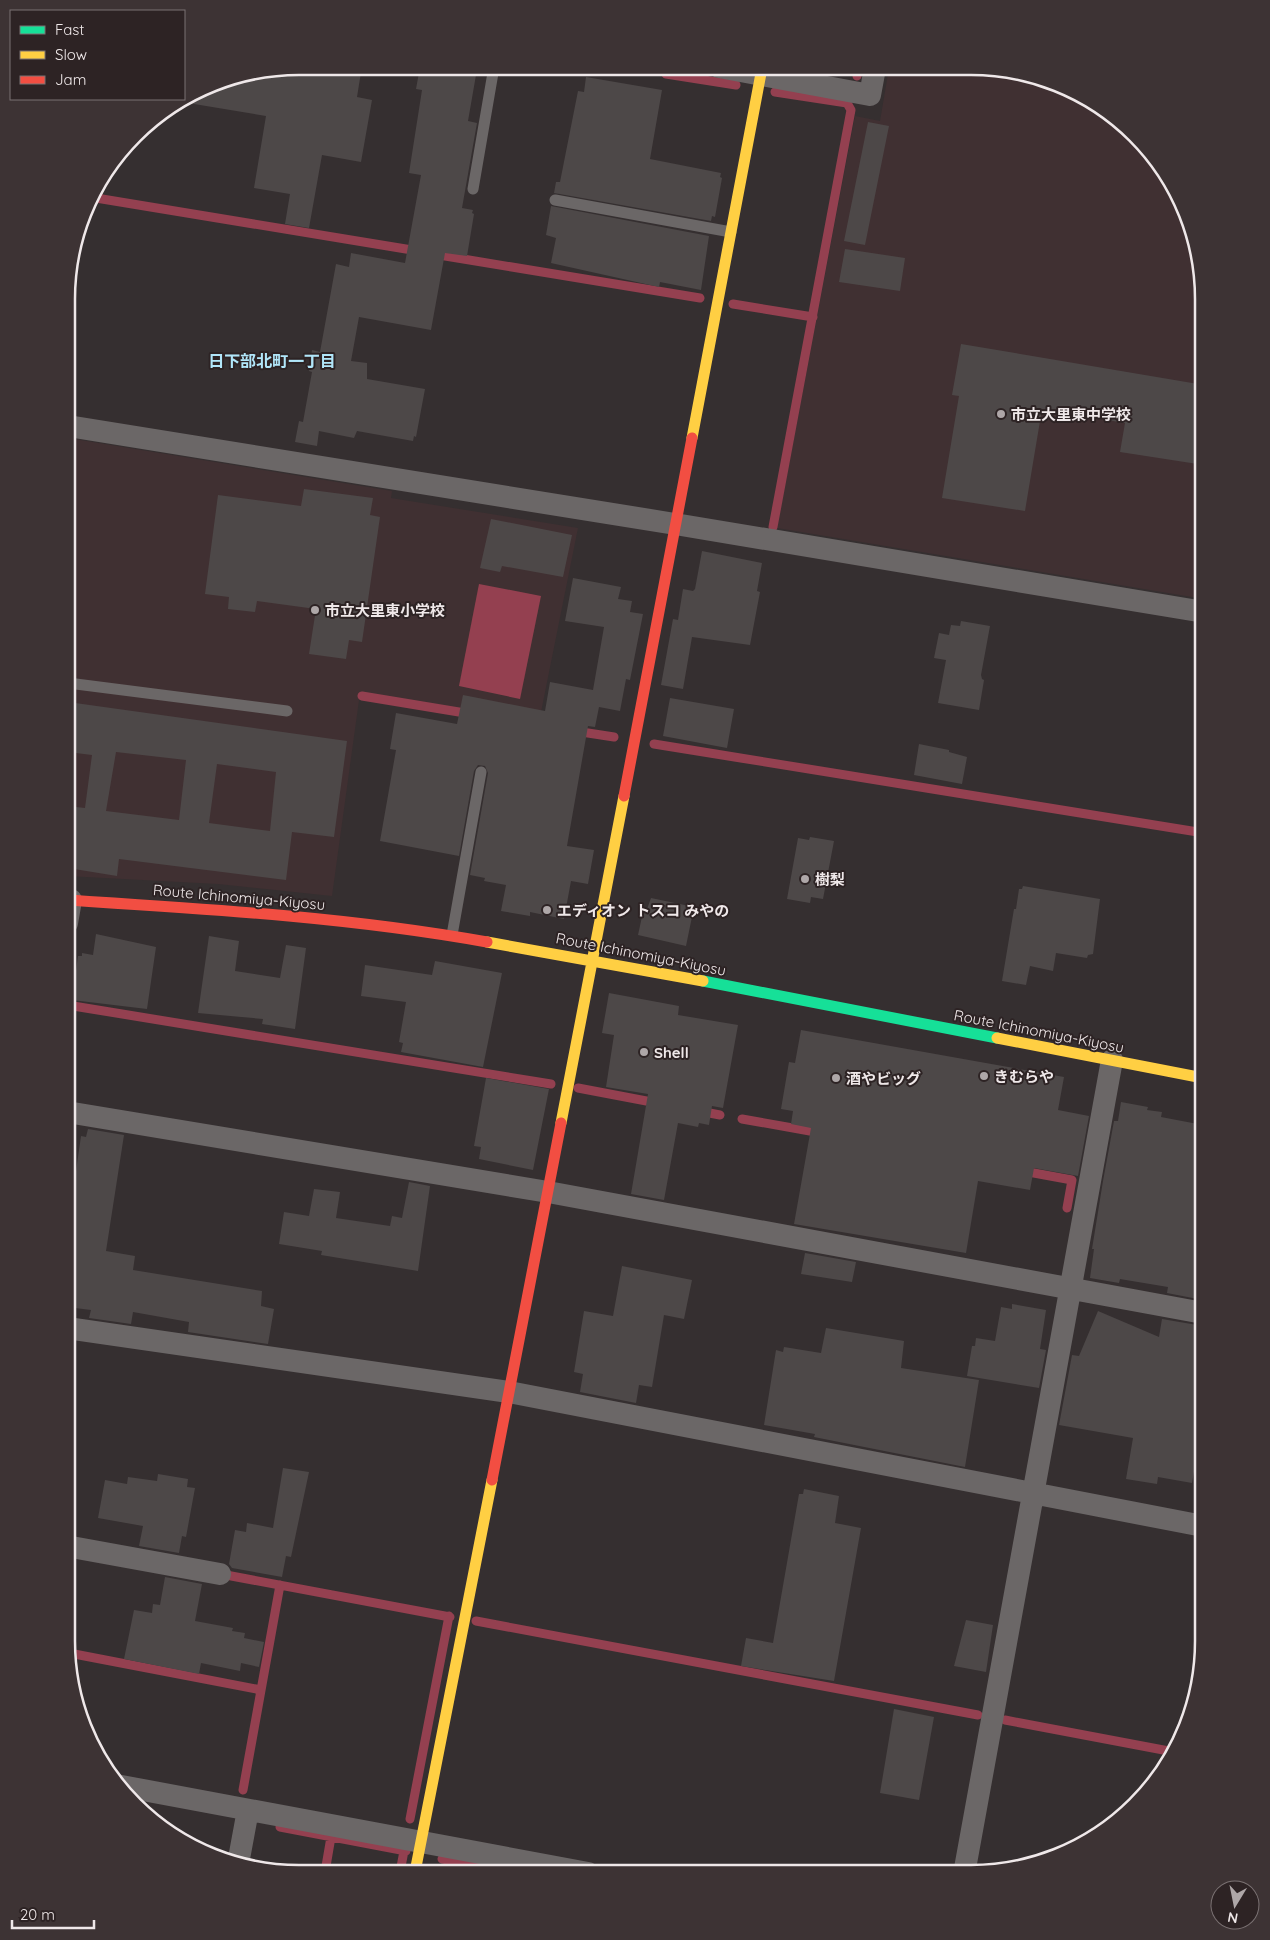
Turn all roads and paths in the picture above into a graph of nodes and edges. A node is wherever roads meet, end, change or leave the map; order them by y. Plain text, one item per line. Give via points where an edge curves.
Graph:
1 (493, 75) edge
2 (760, 75) edge
3 (779, 75) edge
4 (874, 75) edge
5 (473, 189) dead end
6 (555, 200) dead end
7 (731, 232) junction
8 (75, 427) edge
9 (676, 524) junction
10 (1195, 610) edge
11 (75, 683) edge
12 (288, 711) dead end
13 (480, 772) dead end
14 (75, 900) edge
15 (452, 935) junction
16 (593, 960) junction
17 (1112, 1060) junction
18 (1195, 1076) edge
19 (75, 1113) edge
20 (548, 1192) junction
21 (1071, 1289) junction
22 (1195, 1312) edge
23 (75, 1329) edge
24 (509, 1392) junction
25 (1034, 1494) junction
26 (1195, 1524) edge
27 (75, 1548) edge
28 (220, 1574) dead end
29 (130, 1788) edge
30 (248, 1810) junction
31 (421, 1842) junction
32 (239, 1857) edge
33 (416, 1865) edge
34 (545, 1865) edge
35 (966, 1865) edge

1 - 5 lane
2 - 7 street
3 - 4 street via 870,95
6 - 7 lane
7 - 9 street
8 - 9 street
9 - 10 street
9 - 16 street
11 - 12 lane
13 - 15 lane
14 - 15 street, Route Ichinomiya-Kiyosu via 261,912
15 - 16 street, Route Ichinomiya-Kiyosu
16 - 17 street, Route Ichinomiya-Kiyosu
16 - 20 street
17 - 18 street, Route Ichinomiya-Kiyosu
17 - 21 street
19 - 20 street
20 - 21 street
20 - 24 street
21 - 22 street
21 - 25 street
23 - 24 street
24 - 25 street
24 - 31 street
25 - 26 street
25 - 35 street
27 - 28 street
29 - 30 street
30 - 31 street
30 - 32 street
31 - 33 street
31 - 34 street

